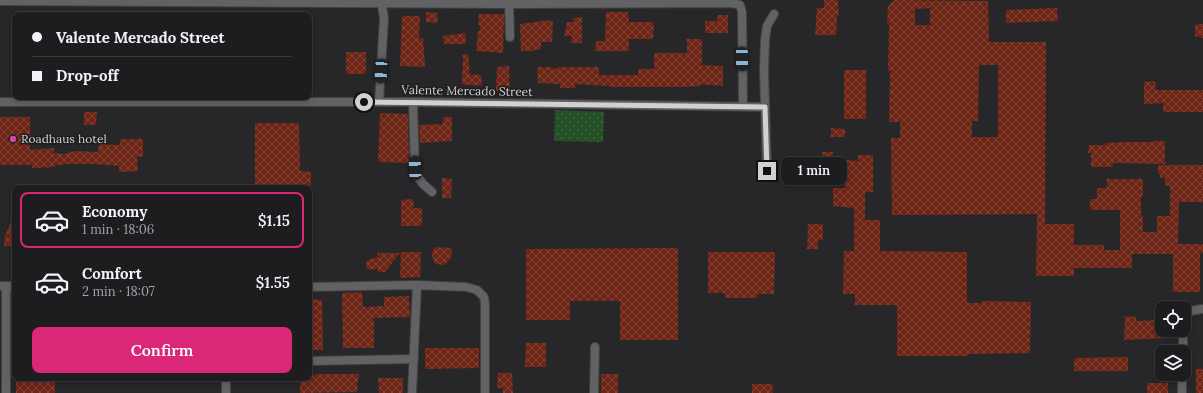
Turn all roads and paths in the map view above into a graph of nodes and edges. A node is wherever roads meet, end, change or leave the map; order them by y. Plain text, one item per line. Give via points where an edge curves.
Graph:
1 (0, 1) edge
2 (381, 2) edge
3 (509, 4) junction
4 (774, 14) dead end
5 (510, 37) dead end
6 (0, 102) edge
7 (379, 102) junction
8 (413, 102) junction
9 (743, 106) junction
10 (765, 107) junction
11 (767, 171) dead end
12 (432, 192) dead end
13 (417, 285) junction
14 (3, 286) edge
15 (312, 287) edge
16 (1203, 309) edge
17 (1191, 311) edge
18 (595, 347) dead end
19 (11, 359) edge
20 (414, 359) junction
21 (312, 361) edge
22 (226, 381) edge
23 (1182, 381) edge
24 (6, 393) edge
25 (226, 393) edge
26 (412, 393) edge
27 (485, 393) edge
28 (594, 393) edge
29 (1182, 393) edge

1 - 2 street
2 - 3 street
2 - 7 street via 384,18
3 - 5 street
3 - 9 street via 740,5
4 - 10 street via 767,26 765,40
6 - 7 street, Valente Mercado Street
7 - 8 street, Valente Mercado Street
8 - 9 street, Valente Mercado Street
8 - 12 street via 415,173
9 - 10 street, Valente Mercado Street
10 - 11 street
13 - 15 street
13 - 20 street
13 - 27 street via 466,287 477,290 484,297
14 - 19 street
16 - 17 street
18 - 28 street
19 - 24 street
20 - 21 street
20 - 26 street
22 - 25 street
23 - 29 street

